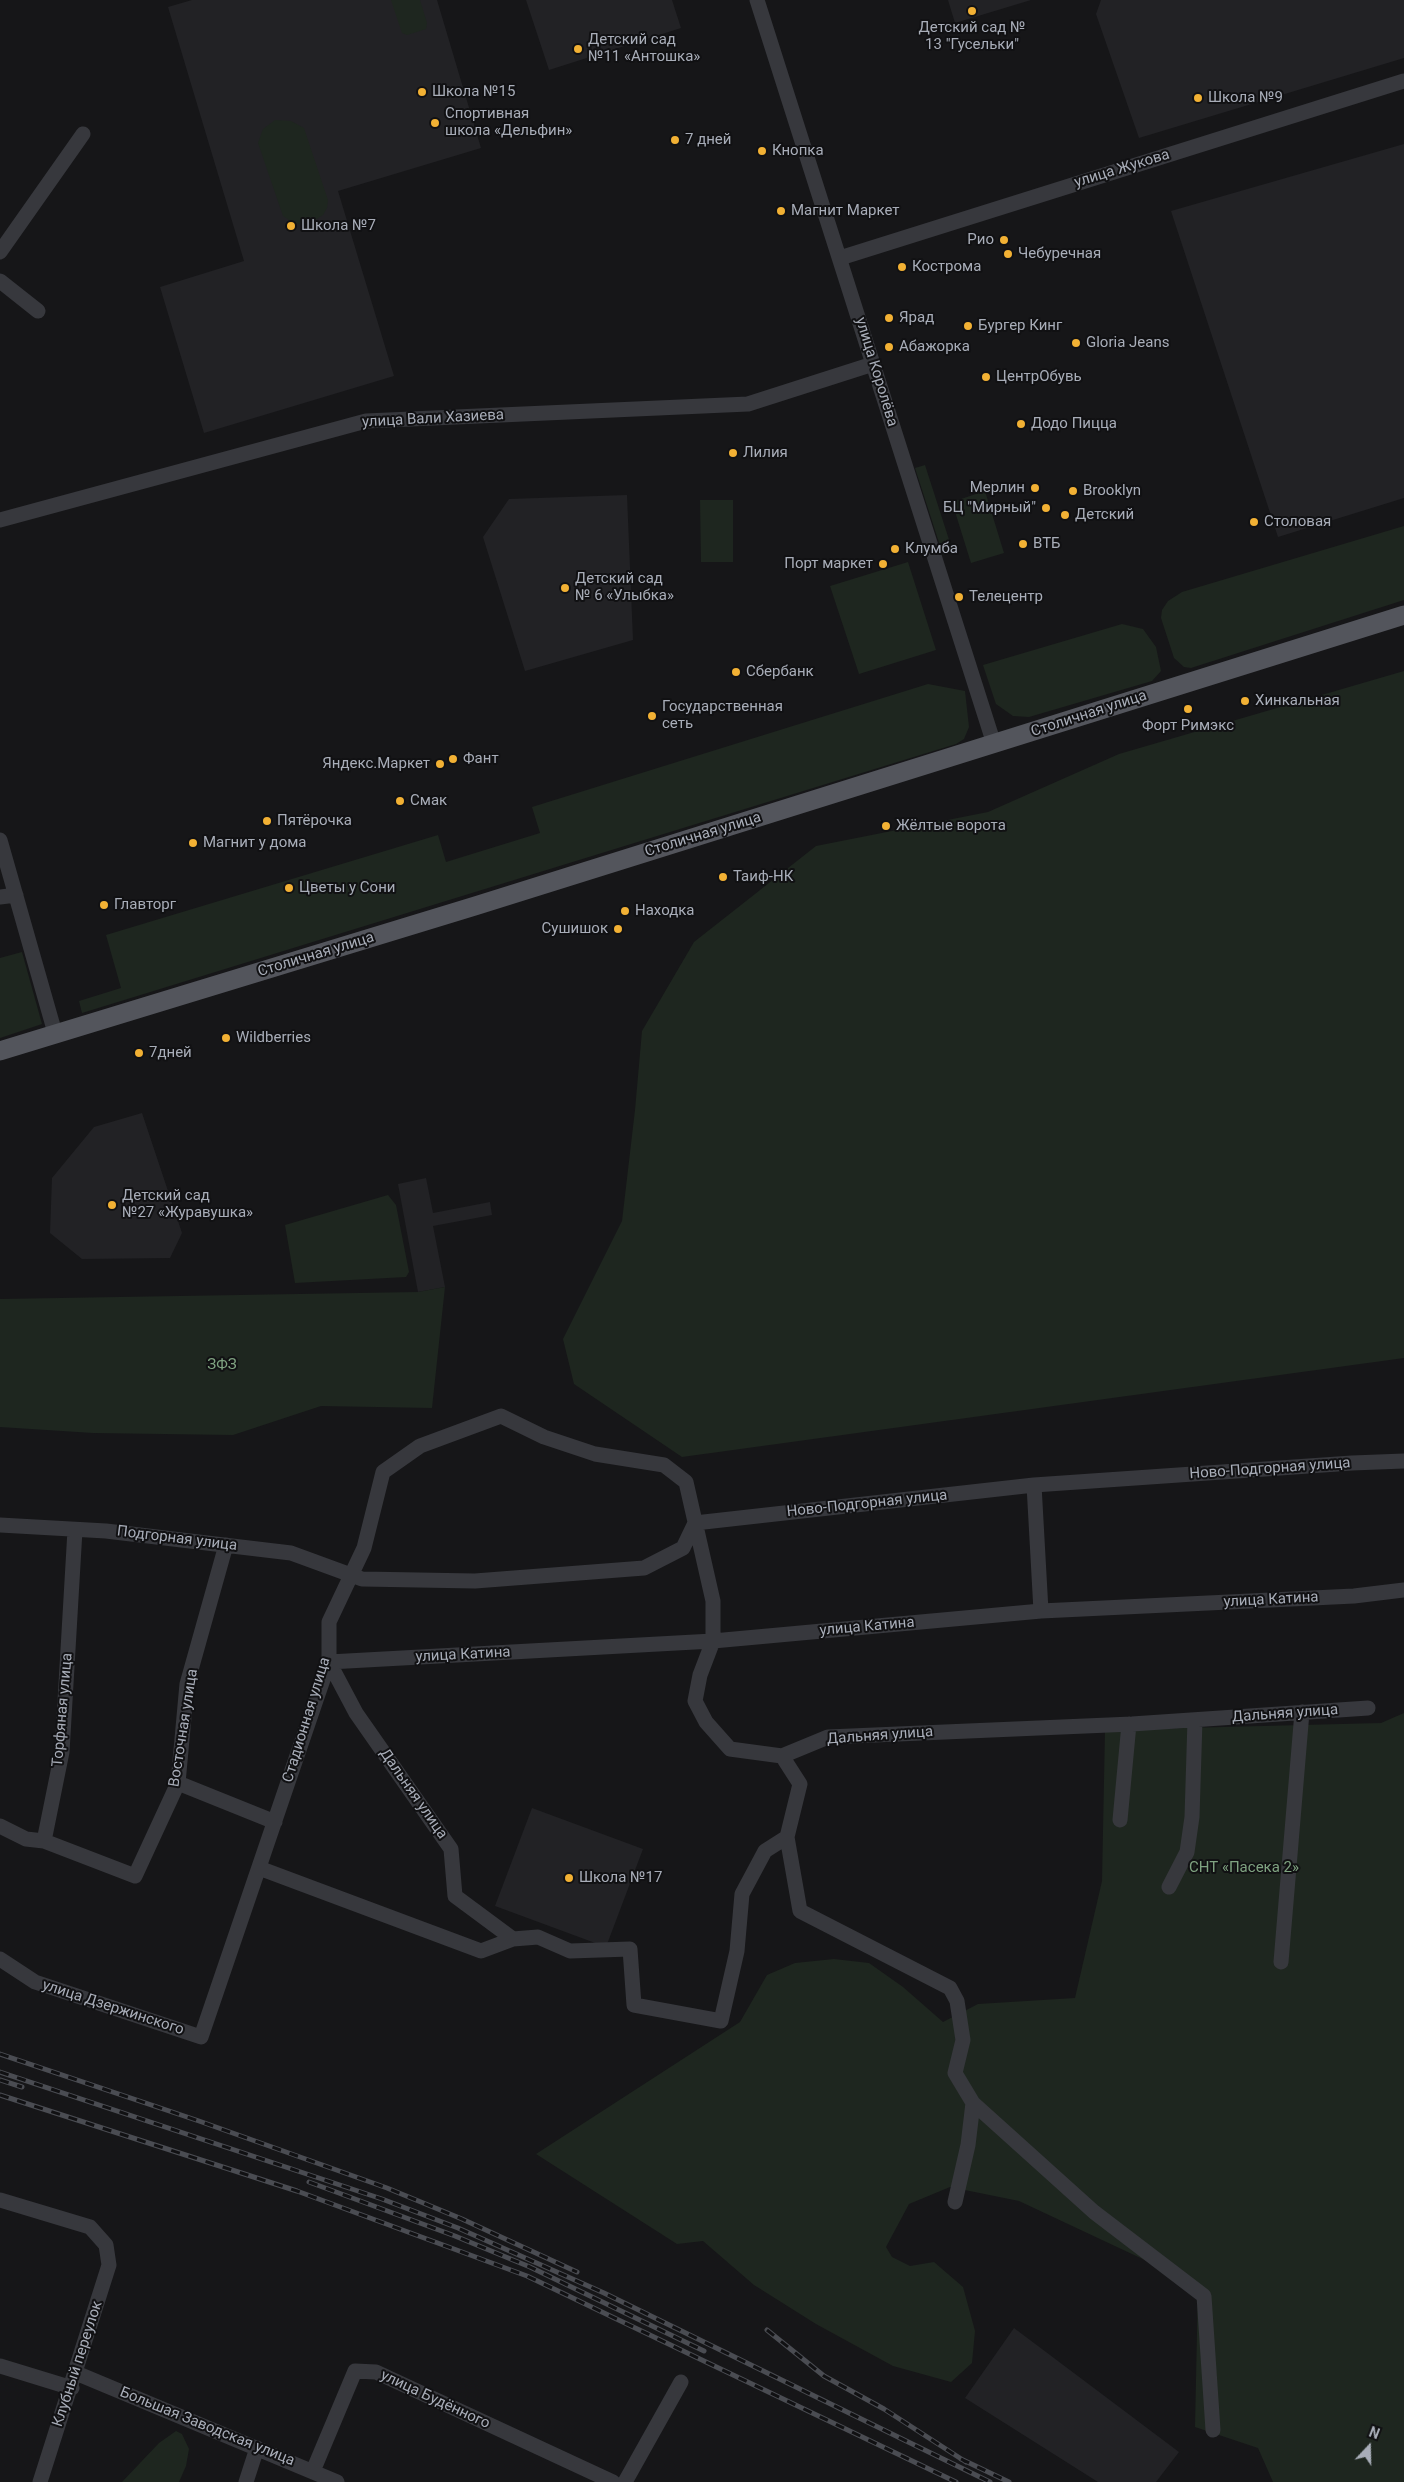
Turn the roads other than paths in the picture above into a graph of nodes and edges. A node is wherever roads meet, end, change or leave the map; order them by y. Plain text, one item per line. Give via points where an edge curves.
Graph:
1 (758, 0) edge
2 (1404, 80) edge
3 (83, 134) dead end
4 (0, 252) edge
5 (840, 258) junction
6 (0, 281) edge
7 (38, 311) dead end
8 (874, 364) junction
9 (0, 520) edge
10 (1404, 615) edge
11 (994, 744) junction
12 (0, 840) edge
13 (16, 895) junction
14 (0, 897) edge
15 (55, 1033) junction
16 (0, 1051) edge
17 (501, 1416) joint
18 (1404, 1461) edge
19 (1034, 1485) junction
20 (695, 1523) junction
21 (0, 1524) edge
22 (75, 1530) junction
23 (226, 1545) junction
24 (350, 1574) junction
25 (1404, 1590) edge
26 (1041, 1611) junction
27 (713, 1641) junction
28 (329, 1662) junction
29 (1368, 1708) dead end
30 (1302, 1712) junction
31 (1195, 1720) junction
32 (1129, 1724) junction
33 (782, 1756) junction
34 (178, 1783) junction
35 (1120, 1820) dead end
36 (274, 1822) junction
37 (0, 1826) edge
38 (787, 1837) junction
39 (44, 1841) junction
40 (259, 1868) junction
41 (1169, 1887) dead end
42 (512, 1939) junction
43 (0, 1960) edge
44 (1282, 1962) dead end
45 (201, 2037) joint
46 (973, 2103) junction
47 (0, 2200) edge
48 (955, 2202) dead end
49 (0, 2366) edge
50 (76, 2373) junction
51 (680, 2382) dead end
52 (72, 2388) junction
53 (1213, 2430) dead end
54 (258, 2448) junction
55 (313, 2471) junction
56 (40, 2482) edge
57 (246, 2482) edge
58 (337, 2482) edge
59 (613, 2482) edge
60 (626, 2482) edge

1 - 5 street, улица Королёва
2 - 5 street, улица Жукова
3 - 4 street
5 - 8 street, улица Королёва
6 - 7 street
8 - 9 street, улица Вали Хазиева via 748,404 366,421
8 - 11 street, улица Королёва
10 - 11 main road, Столичная улица
11 - 15 main road, Столичная улица via 348,946
12 - 13 street
13 - 14 street
13 - 15 street
15 - 16 main road, Столичная улица
17 - 20 street, Дальняя улица via 544,1437 595,1454 664,1465 686,1482
17 - 24 street, Стадионная улица via 420,1446 383,1472 364,1548
18 - 19 street, Ново-Подгорная улица
19 - 20 street, Ново-Подгорная улица
19 - 26 street
20 - 24 street via 683,1548 644,1568 474,1581 362,1579
20 - 27 street, Дальняя улица via 713,1601
21 - 22 street, Подгорная улица
22 - 23 street, Подгорная улица
22 - 39 street, Торфяная улица via 62,1752
23 - 24 street, Подгорная улица via 291,1552
23 - 34 street, Восточная улица via 187,1684
24 - 28 street, Стадионная улица via 329,1622
25 - 26 street, улица Катина via 1354,1596
26 - 27 street, улица Катина
27 - 28 street, улица Катина
27 - 33 street, Дальняя улица via 700,1675 695,1701 706,1722 730,1749
28 - 36 street, Стадионная улица
28 - 42 street, Дальняя улица via 356,1713 451,1849 455,1896
29 - 30 street, Дальняя улица
30 - 31 street, Дальняя улица
30 - 44 street
31 - 32 street, Дальняя улица
31 - 41 street via 1192,1818 1187,1852
32 - 33 street, Дальняя улица via 828,1738
32 - 35 street
33 - 38 street via 800,1784
34 - 36 street
34 - 39 street, Восточная улица via 135,1876
36 - 40 street, Стадионная улица
37 - 39 street via 26,1839
38 - 42 street via 765,1851 742,1894 737,1951 721,2021 634,2005 630,1949 570,1951 538,1937
38 - 46 street via 800,1911 950,1988 957,2001 963,2040 955,2073
40 - 42 street via 481,1952
40 - 45 street, Стадионная улица
43 - 45 street, улица Дзержинского via 35,1982
46 - 48 street via 968,2145
46 - 53 street via 1094,2212 1204,2296
47 - 50 street, Клубный переулок via 90,2227 106,2245 110,2265
49 - 52 street
50 - 52 street, Клубный переулок
50 - 54 street, Большая Заводская улица
51 - 60 street
52 - 56 street, Клубный переулок
54 - 55 street, Большая Заводская улица
54 - 57 street
55 - 58 street, Большая Заводская улица
55 - 59 street, улица Будённого via 355,2371 376,2372

